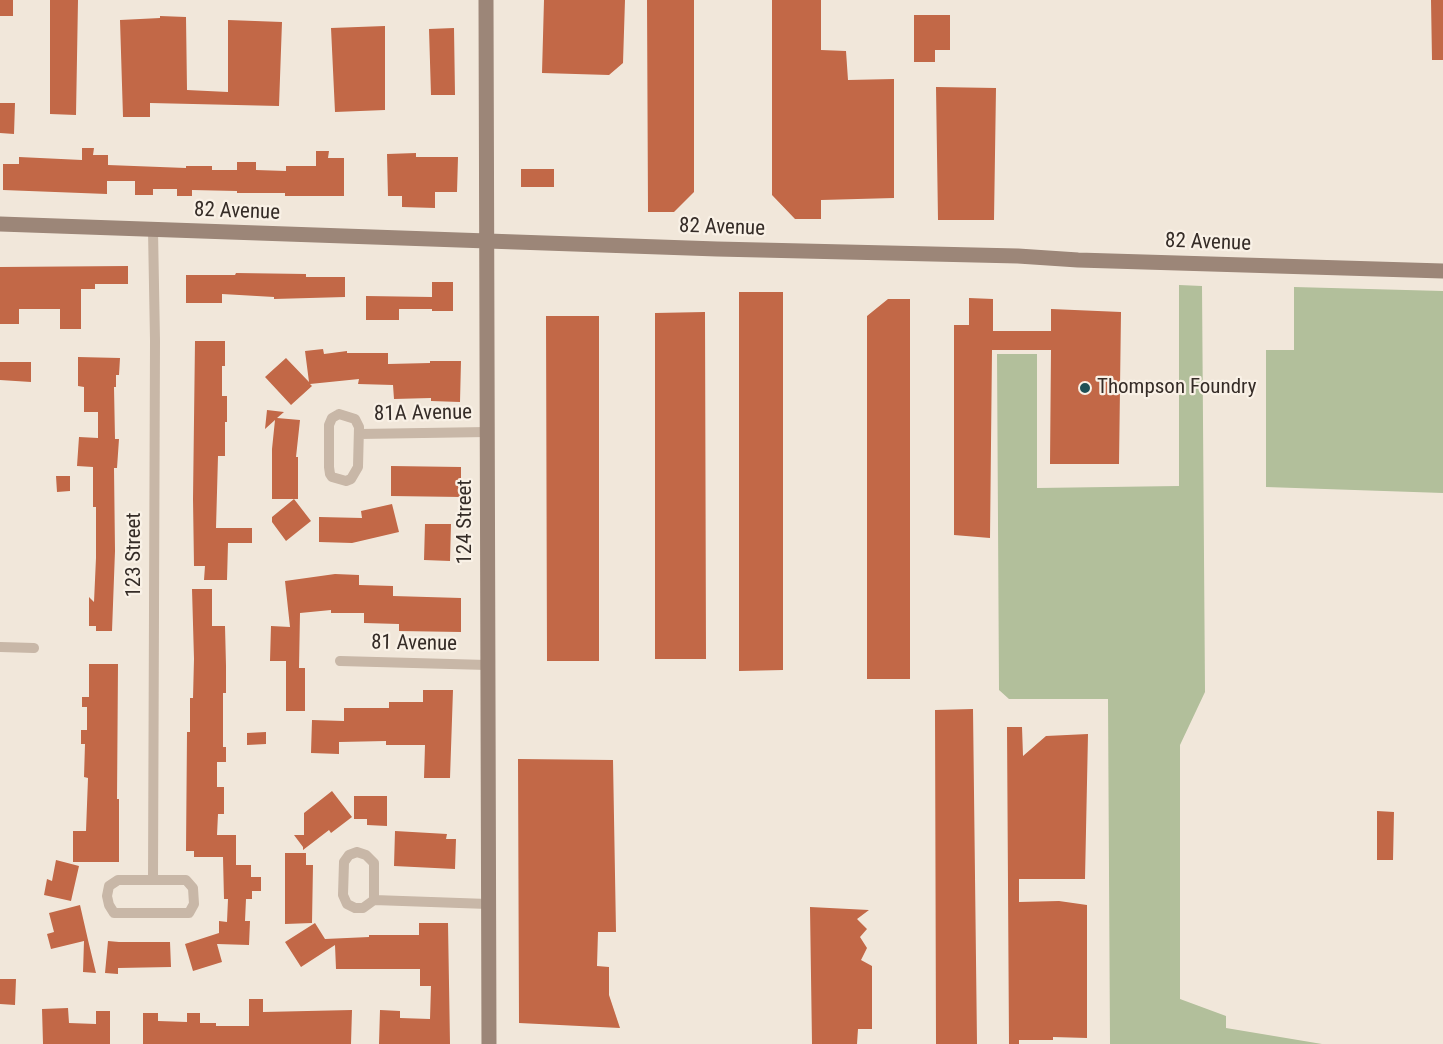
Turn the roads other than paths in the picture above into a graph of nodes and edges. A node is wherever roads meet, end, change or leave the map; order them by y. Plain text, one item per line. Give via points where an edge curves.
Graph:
1 (486, 0) edge
2 (0, 224) edge
3 (153, 230) junction
4 (486, 242) junction
5 (1443, 271) edge
6 (487, 432) junction
7 (359, 434) junction
8 (0, 646) edge
9 (34, 648) dead end
10 (340, 661) dead end
11 (487, 665) junction
12 (153, 880) junction
13 (374, 900) junction
14 (488, 904) junction
15 (489, 1044) edge

1 - 4 street, 124 Street
2 - 3 street, 82 Avenue
3 - 4 street, 82 Avenue
3 - 12 street, 123 Street
4 - 5 street, 82 Avenue
4 - 6 street, 124 Street
6 - 7 street, 81A Avenue
6 - 11 street, 124 Street
7 - 7 street, 81A Avenue via 355,419 339,414 332,418 329,467 335,479 351,479 357,471
8 - 9 street
10 - 11 street, 81 Avenue
11 - 14 street, 124 Street
12 - 12 street via 186,880 193,888 194,904 189,912 114,913 107,896 110,886 118,880
13 - 13 street via 374,863 366,855 352,853 343,867 345,901 352,907 363,908
13 - 14 street
14 - 15 street, 124 Street

